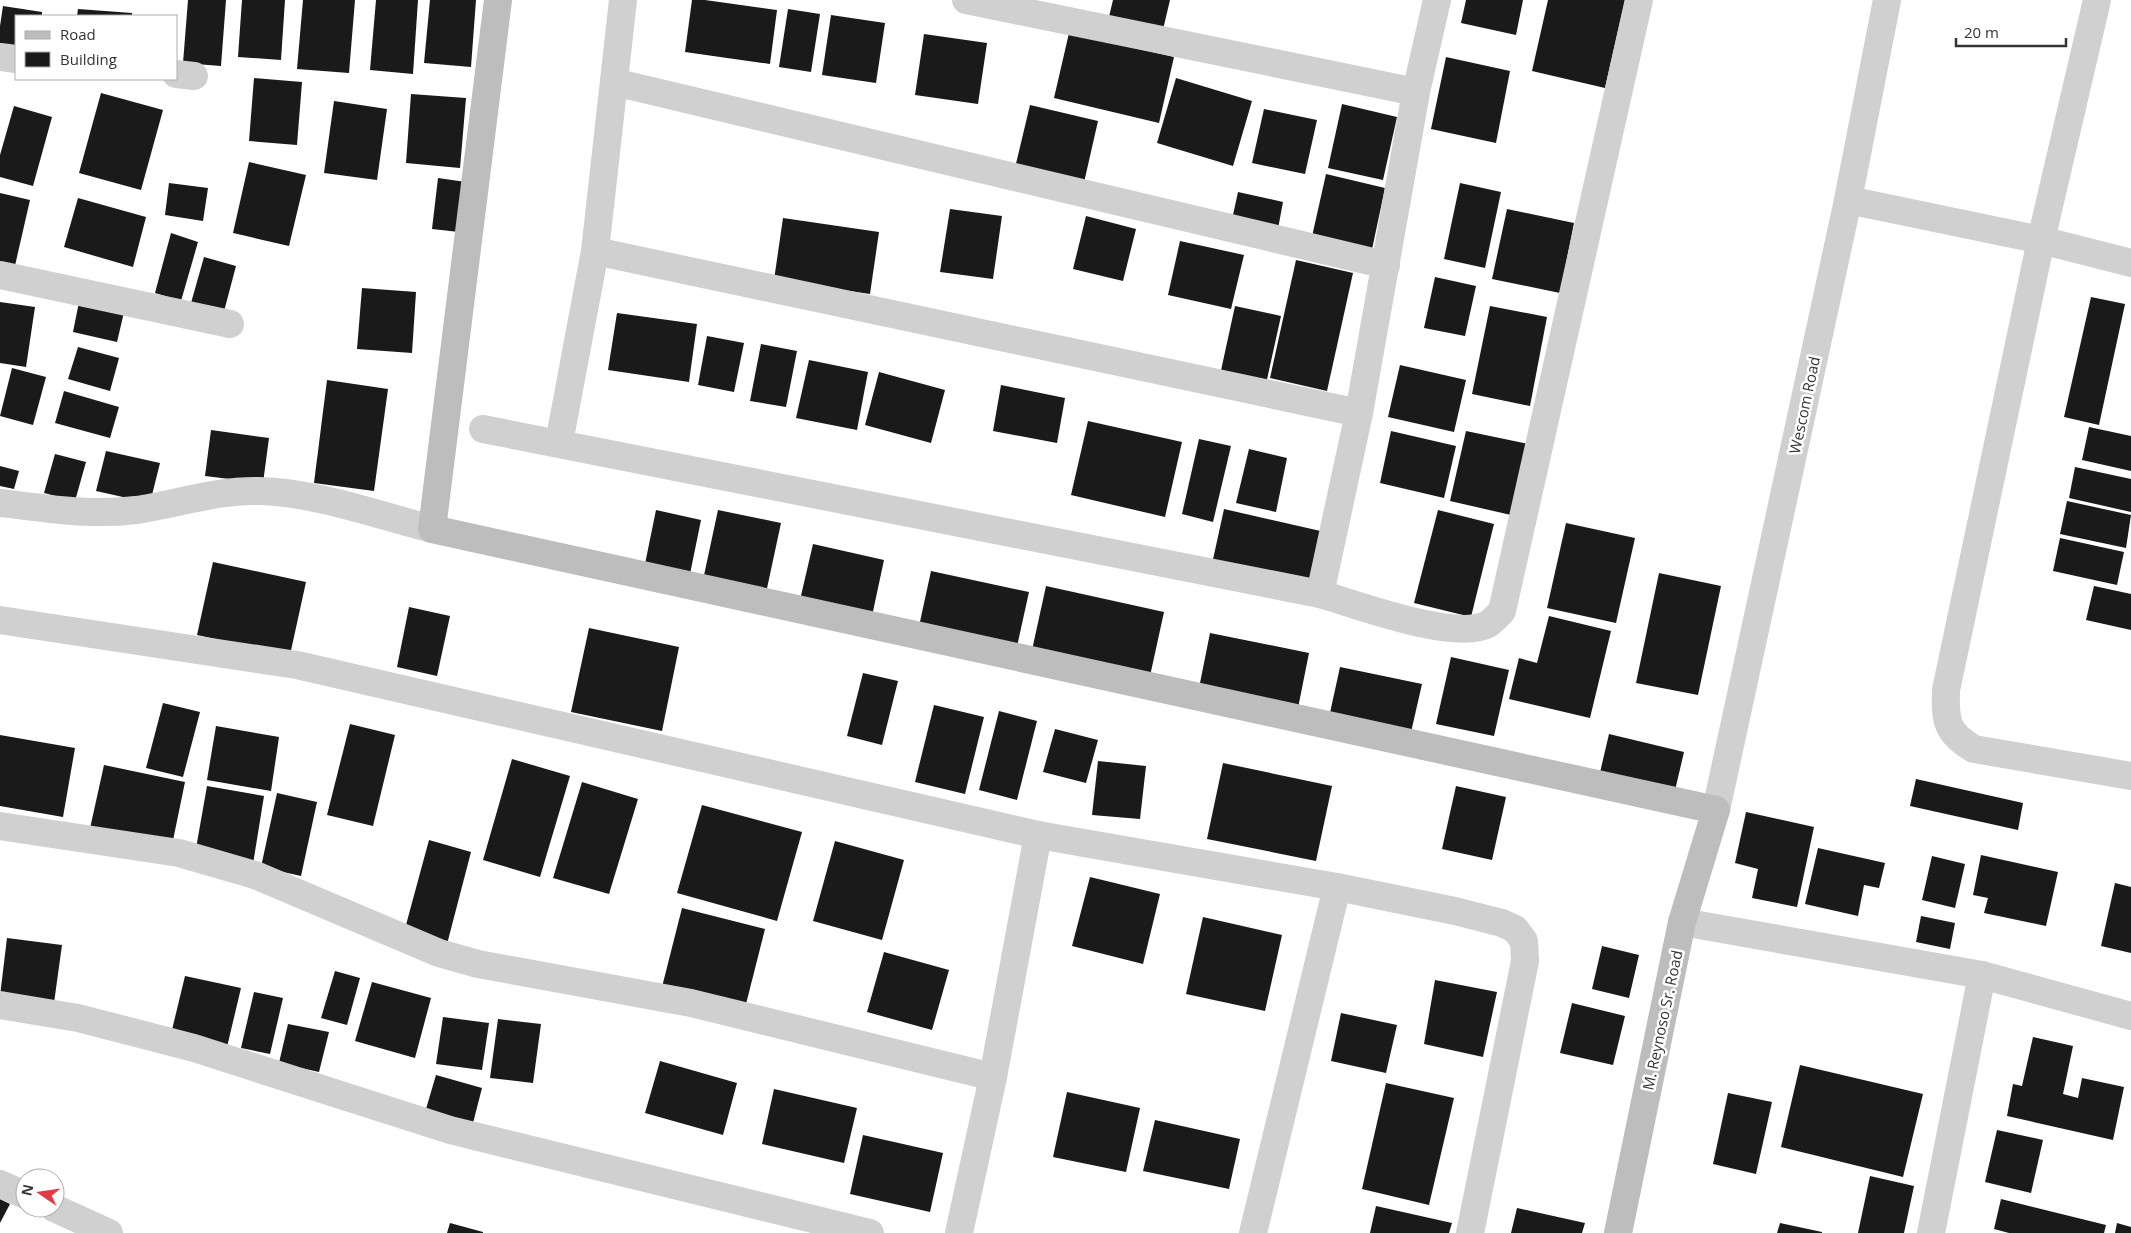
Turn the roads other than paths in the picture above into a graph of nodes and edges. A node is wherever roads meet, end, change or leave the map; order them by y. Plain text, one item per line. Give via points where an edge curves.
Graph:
1 (498, 0) edge
2 (623, 0) edge
3 (966, 0) edge
4 (1437, 0) edge
5 (1639, 0) edge
6 (1887, 0) edge
7 (2097, 0) edge
8 (0, 57) edge
9 (15, 59) edge
10 (614, 82) junction
11 (1416, 92) junction
12 (1848, 200) junction
13 (2042, 240) junction
14 (595, 251) junction
15 (2131, 263) edge
16 (1386, 266) junction
17 (0, 275) edge
18 (230, 324) dead end
19 (1359, 413) junction
20 (483, 429) dead end
21 (559, 443) junction
22 (0, 503) edge
23 (432, 529) junction
24 (1320, 594) junction
25 (0, 620) edge
26 (2131, 776) edge
27 (1716, 810) junction
28 (0, 826) edge
29 (1038, 835) junction
30 (1337, 887) junction
31 (1682, 922) junction
32 (1982, 975) junction
33 (0, 1005) edge
34 (2131, 1016) edge
35 (993, 1077) junction
36 (0, 1184) edge
37 (15, 1191) edge
38 (65, 1213) edge
39 (109, 1233) edge
40 (870, 1233) edge
41 (960, 1233) edge
42 (1253, 1233) edge
43 (1470, 1233) edge
44 (1618, 1233) edge
45 (1932, 1233) edge

1 - 23 street
2 - 10 street
3 - 11 street
4 - 11 street
5 - 24 street via 1502,611 1487,624 1467,629 1432,626
6 - 12 street, Wescom Road
7 - 13 street
8 - 9 street
10 - 14 street
10 - 16 street
11 - 16 street
12 - 13 street
12 - 27 street, Wescom Road
13 - 15 street
13 - 26 street via 1948,680 1945,711 1958,740 1974,749
14 - 19 street
14 - 21 street
16 - 19 street
17 - 18 street
19 - 24 street
20 - 21 street
21 - 24 street
22 - 23 street via 86,512 136,510 238,491 284,492
23 - 27 street
25 - 29 street via 297,665
27 - 31 street, M. Reynoso Sr. Road
28 - 35 street via 179,853 255,875 439,953 478,964 691,1003
29 - 30 street
29 - 35 street
30 - 42 street
30 - 43 street via 1502,923 1515,929 1524,941 1525,961
31 - 32 street
31 - 44 street, M. Reynoso Sr. Road
32 - 34 street
32 - 45 street
33 - 40 street via 78,1018 194,1048 450,1130
35 - 41 street
36 - 37 street
38 - 39 street

